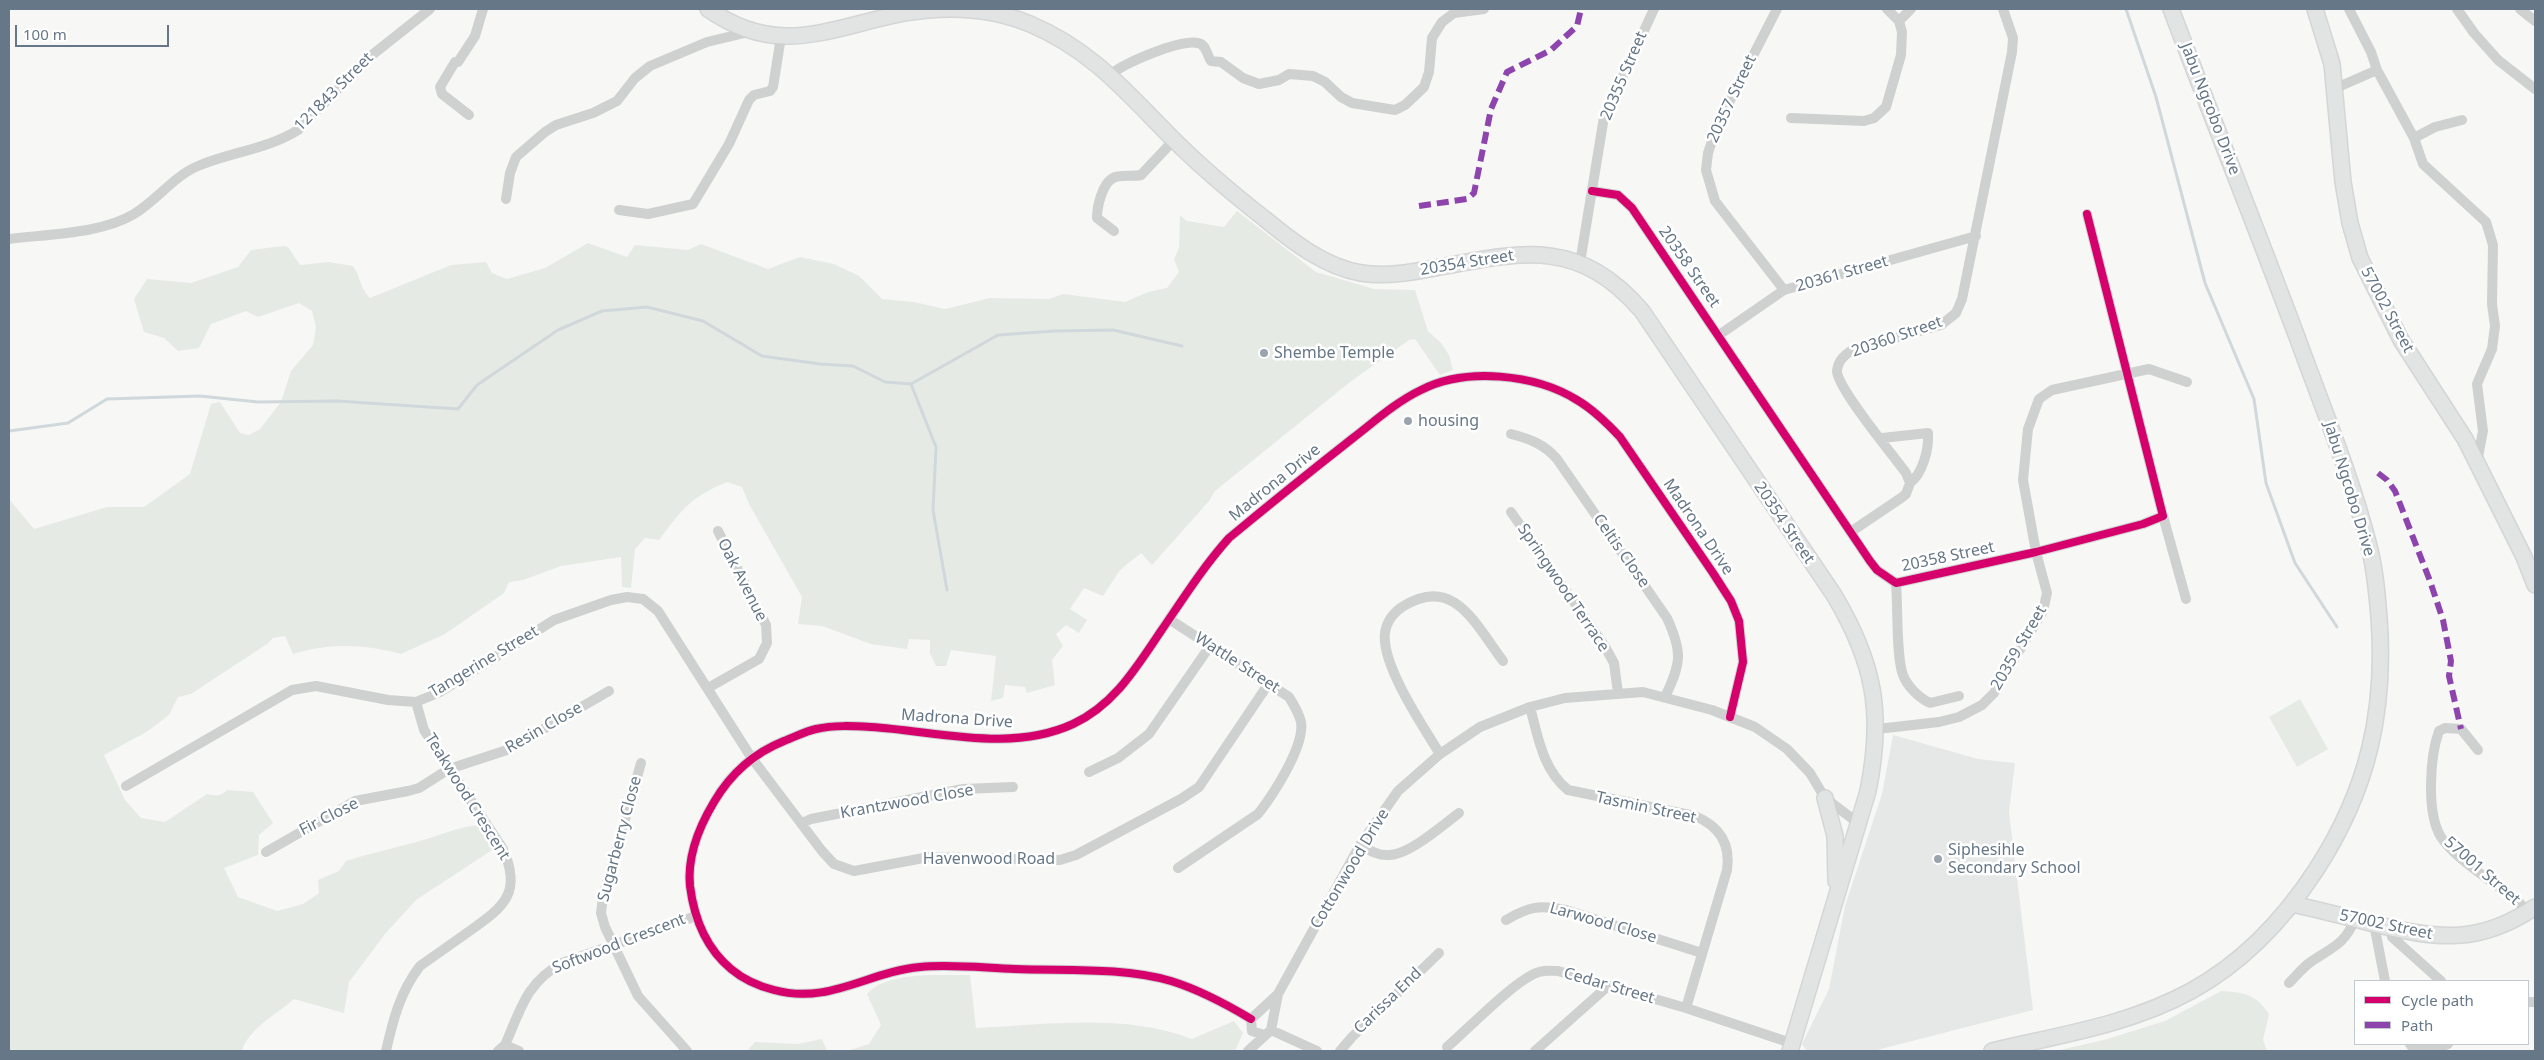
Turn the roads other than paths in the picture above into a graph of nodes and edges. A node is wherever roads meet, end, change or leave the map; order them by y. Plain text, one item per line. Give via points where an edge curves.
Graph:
1 (430, 9) edge
2 (483, 9) edge
3 (708, 9) edge
4 (1484, 9) edge
5 (1654, 9) edge
6 (1776, 9) edge
7 (1887, 9) edge
8 (1911, 9) edge
9 (2003, 9) edge
10 (2171, 9) edge
11 (2315, 9) edge
12 (2349, 9) edge
13 (2457, 9) edge
14 (2520, 9) edge
15 (1004, 12) edge
16 (1899, 21) junction
17 (2535, 21) edge
18 (754, 31) junction
19 (781, 37) junction
20 (2376, 70) junction
21 (1110, 75) junction
22 (2336, 88) junction
23 (2535, 90) edge
24 (469, 115) dead end
25 (1791, 118) dead end
26 (2462, 120) dead end
27 (2414, 138) junction
28 (1174, 140) junction
29 (1592, 191) junction
30 (506, 199) dead end
31 (619, 210) dead end
32 (2087, 214) dead end
33 (1114, 231) dead end
34 (1976, 236) junction
35 (9, 239) edge
36 (1580, 263) junction
37 (1784, 290) junction
38 (1719, 335) junction
39 (2128, 373) junction
40 (2188, 382) dead end
41 (1511, 434) dead end
42 (1882, 438) junction
43 (2477, 462) junction
44 (1910, 483) junction
45 (1511, 512) dead end
46 (2164, 516) junction
47 (718, 531) dead end
48 (1852, 531) junction
49 (2036, 552) junction
50 (1896, 582) junction
51 (2535, 586) edge
52 (2186, 599) dead end
53 (1170, 619) junction
54 (1210, 646) junction
55 (1503, 661) dead end
56 (1269, 683) junction
57 (708, 688) junction
58 (609, 690) dead end
59 (1618, 694) junction
60 (1665, 696) junction
61 (1959, 696) dead end
62 (416, 702) junction
63 (1530, 707) junction
64 (1730, 716) junction
65 (1877, 729) junction
66 (2478, 750) dead end
67 (1440, 754) junction
68 (751, 757) junction
69 (641, 763) dead end
70 (449, 769) junction
71 (1089, 772) dead end
72 (126, 786) dead end
73 (1013, 787) dead end
74 (1825, 798) junction
75 (1459, 813) dead end
76 (1858, 823) junction
77 (802, 824) junction
78 (1360, 845) junction
79 (266, 852) dead end
80 (1178, 868) dead end
81 (1835, 902) junction
82 (2292, 904) junction
83 (2531, 910) edge
84 (696, 916) junction
85 (2355, 919) junction
86 (1506, 920) dead end
87 (2374, 924) junction
88 (2390, 928) junction
89 (612, 944) junction
90 (1702, 952) junction
91 (1439, 953) dead end
92 (2384, 980) edge
93 (2439, 980) edge
94 (2289, 983) dead end
95 (1608, 986) junction
96 (1278, 994) junction
97 (1686, 1008) junction
98 (1254, 1021) junction
99 (1269, 1028) junction
100 (2445, 1045) edge
101 (1447, 1047) dead end
102 (1790, 1047) edge
103 (502, 1048) edge
104 (2017, 1048) edge
105 (386, 1051) edge
106 (519, 1051) edge
107 (687, 1051) edge
108 (1247, 1051) edge
109 (1317, 1051) edge
110 (1340, 1051) edge
111 (1535, 1051) edge
112 (1992, 1051) edge
113 (2429, 1051) edge

1 - 35 street, 121843 Street via 367,58 310,119 285,138 195,167 140,210 111,225
2 - 24 street via 476,36 440,87 442,94
3 - 18 street, 20354 Street via 726,22
4 - 21 street via 1454,12 1442,22 1432,38 1429,72 1424,87 1395,110 1352,103 1313,76 1289,74 1279,80 1259,84 1243,78 1221,62 1211,61 1199,43 1169,48
5 - 29 street, 20355 Street via 1604,118
6 - 37 street, 20357 Street via 1717,126 1706,170 1715,201
7 - 16 street
8 - 16 street
9 - 34 street, 20360 Street via 2013,38
10 - 82 street, Jabu Ngcobo Drive via 2339,450 2370,550 2377,590 2381,685 2369,756 2357,792 2335,839
11 - 22 street, 57002 Street
12 - 20 street via 2371,52
13 - 23 street via 2498,60
14 - 17 street
15 - 19 street, 20354 Street via 925,10 835,30
15 - 21 street, 20354 Street via 1055,35
16 - 25 street via 1901,56 1890,98 1881,112 1864,120
18 - 19 street, 20354 Street
18 - 30 street via 707,42 650,66 617,100 593,113 556,124 516,157
19 - 31 street via 773,87 770,92 754,95 749,100 730,144 693,204 648,214
20 - 22 street
20 - 27 street
21 - 28 street, 20354 Street
22 - 43 street, 57002 Street via 2343,182 2360,258 2401,340
26 - 27 street via 2435,127
27 - 43 street via 2423,164 2486,222 2493,244 2495,326 2492,348 2477,384 2483,431
28 - 33 street via 1141,175 1117,177 1108,182 1097,218
28 - 36 street, 20354 Street via 1220,183 1279,230 1340,267 1379,275 1396,274 1533,253
29 - 36 street, 20355 Street
29 - 38 street, 20358 Street via 1618,195 1632,208
32 - 39 street
34 - 37 street, 20361 Street
34 - 42 street, 20360 Street via 1960,307 1951,318 1941,325 1852,350 1839,364 1838,377 1848,395
36 - 65 street, 20354 Street via 1624,289 1642,311 1834,595 1863,652
37 - 38 street, 20361 Street
38 - 48 street, 20358 Street
39 - 40 street, 20359 Street via 2149,369
39 - 46 street
39 - 49 street, 20359 Street via 2052,390 2039,399 2028,429 2022,480
41 - 60 street, Celtis Close via 1530,439 1550,451 1667,618 1677,640 1679,655 1677,671
42 - 44 street, 20360 Street
42 - 44 street via 1928,433 1923,463 1918,476
43 - 51 street, 57002 Street
44 - 48 street via 1901,498
45 - 59 street, Springwood Terrace via 1604,645 1615,668
46 - 49 street, 20358 Street
46 - 52 street
47 - 57 street, Oak Avenue via 766,626 767,643 759,659
48 - 50 street, 20358 Street via 1877,570
49 - 50 street, 20358 Street
49 - 65 street, 20359 Street via 2045,579 2046,601 1994,693 1982,705 1959,717
50 - 61 street via 1902,673 1916,693 1932,703
53 - 54 street, Wattle Street
53 - 64 street, Madrona Drive via 1208,561 1229,538 1392,408 1422,389 1458,379 1507,377 1557,390 1603,419 1620,437 1714,572 1731,601 1743,640 1741,676
53 - 68 street, Madrona Drive via 1115,695 1070,725 1041,734 1002,739 844,726 815,729
54 - 56 street, Wattle Street
54 - 71 street via 1148,734 1118,758
55 - 67 street via 1465,611 1448,598 1424,596 1402,607 1391,617 1384,641 1387,655 1415,714
56 - 77 street, Havenwood Road via 1199,787 1076,855 1060,860 929,857 854,872 834,864
56 - 80 street, Wattle Street via 1289,697 1298,712 1301,724 1296,748 1268,802 1258,814
57 - 62 street, Tangerine Street via 658,611 644,599 627,597 554,620 440,692
57 - 68 street, Tangerine Street
58 - 70 street, Resin Close via 514,747
59 - 60 street, Cottonwood Drive via 1643,692
59 - 63 street, Cottonwood Drive via 1565,698
60 - 64 street, Cottonwood Drive
62 - 70 street, Teakwood Crescent via 424,730
62 - 72 street, Tangerine Street via 316,686 292,690
63 - 67 street, Cottonwood Drive via 1480,727
63 - 90 street, Tasmin Street via 1549,770 1568,790 1695,816 1722,835 1727,846 1726,870
64 - 74 street, Cottonwood Drive via 1755,727 1787,749 1810,773
65 - 76 street, 20354 Street via 1870,781
66 - 83 street, 57001 Street via 2460,729 2439,731 2432,773 2435,823 2442,837 2458,854
67 - 78 street, Cottonwood Drive via 1398,791
68 - 77 street, Havenwood Road
68 - 84 street, Madrona Drive via 722,787 696,839 690,878
69 - 89 street, Sugarberry Close via 603,897 601,913
70 - 79 street, Fir Close via 419,788 345,805
70 - 105 street, Teakwood Crescent via 503,849 510,866 511,888 504,904 495,913 420,966 397,1006
73 - 77 street, Krantzwood Close via 963,789 817,818
74 - 76 street, Cottonwood Drive
74 - 81 street via 1835,836
75 - 78 street via 1395,855 1381,855
76 - 81 street, 20354 Street
78 - 96 street, Cottonwood Drive
81 - 102 street
82 - 85 street, 57002 Street
82 - 104 street, Jabu Ngcobo Drive via 2242,955 2184,995 2084,1031
83 - 88 street, 57002 Street via 2493,929 2459,937 2437,937
84 - 89 street, Softwood Crescent
84 - 98 street, Madrona Drive via 706,940 728,966 756,984 785,993 823,994 921,967 1129,973 1187,987
85 - 87 street, 57002 Street
85 - 94 street via 2350,933 2338,946 2310,962
86 - 90 street, Larwood Close via 1524,909 1544,906
87 - 88 street, 57002 Street
87 - 92 street
88 - 93 street via 2392,936
89 - 103 street, Softwood Crescent via 562,963 543,974 529,992
89 - 107 street, Sugarberry Close via 638,996
90 - 97 street, Tasmin Street
91 - 110 street, Carissa End
95 - 97 street, Cedar Street
95 - 101 street, Cedar Street via 1558,971 1539,972 1522,981
95 - 111 street
96 - 98 street, Cottonwood Drive
96 - 99 street, Cottonwood Drive
97 - 102 street, Cedar Street
98 - 99 street via 1256,1034
98 - 99 street via 1266,1014
98 - 108 street, Cottonwood Drive
99 - 108 street, Cottonwood Drive
99 - 109 street
100 - 113 street
103 - 106 street
104 - 112 street, Jabu Ngcobo Drive

